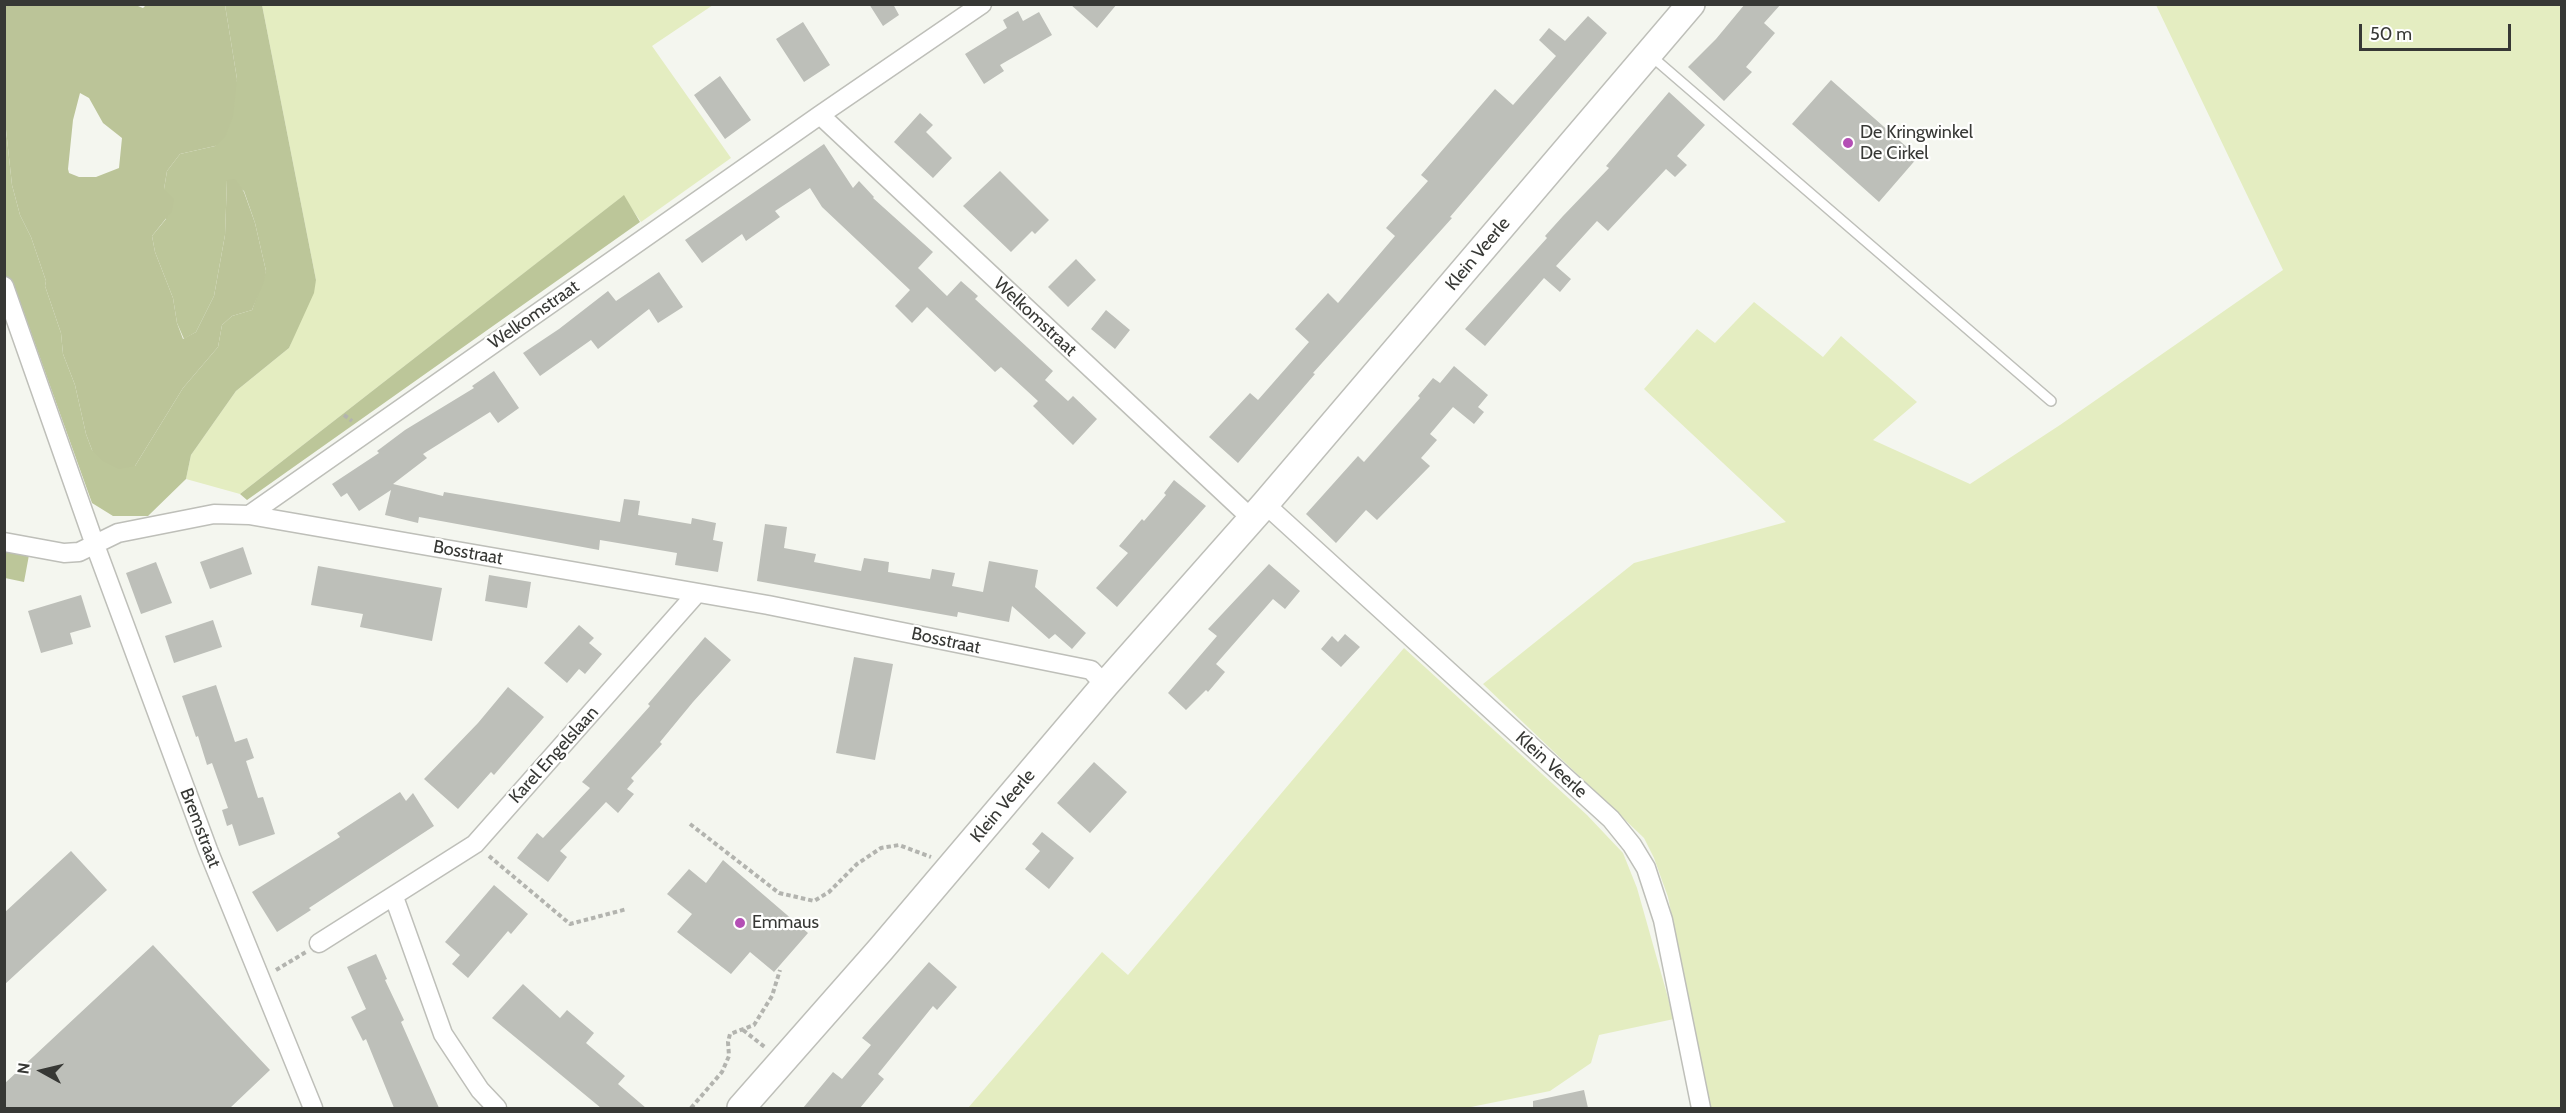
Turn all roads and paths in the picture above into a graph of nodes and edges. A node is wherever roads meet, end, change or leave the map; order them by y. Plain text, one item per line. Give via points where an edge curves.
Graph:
1 (982, 4) edge
2 (1691, 4) edge
3 (1649, 54) junction
4 (820, 115) junction
5 (4, 286) edge
6 (2051, 401) dead end
7 (1258, 511) junction
8 (249, 515) junction
9 (4, 542) edge
10 (95, 544) junction
11 (697, 594) junction
12 (1105, 685) junction
13 (690, 824) dead end
14 (475, 844) junction
15 (951, 867) junction
16 (394, 897) junction
17 (627, 909) dead end
18 (320, 943) joint
19 (780, 970) dead end
20 (260, 980) junction
21 (314, 1108) edge
22 (497, 1108) edge
23 (691, 1108) edge
24 (741, 1108) edge
25 (1701, 1108) edge

1 - 4 street, Welkomstraat
2 - 3 main road, Klein Veerle
3 - 6 lane
3 - 7 main road, Klein Veerle
4 - 7 street, Welkomstraat
4 - 8 street, Welkomstraat
5 - 10 street
7 - 12 main road, Klein Veerle
7 - 25 street, Klein Veerle via 1611,819 1632,845 1646,868 1663,920
8 - 10 street, Bosstraat via 214,514 118,533
8 - 11 street, Bosstraat
9 - 10 street, Bosstraat via 64,553 79,552
10 - 20 street, Bremstraat
11 - 12 street, Bosstraat via 1091,670
11 - 14 street, Karel Engelslaan
12 - 15 main road, Klein Veerle
13 - 15 path via 778,893 814,901 881,848 899,845
14 - 16 street, Karel Engelslaan
14 - 17 path via 570,924
15 - 24 main road, Klein Veerle
16 - 18 street, Karel Engelslaan
16 - 22 street via 444,1034 480,1090
18 - 20 path
19 - 23 path via 772,996 754,1025 730,1034 729,1056 722,1072
20 - 21 street, Bremstraat

